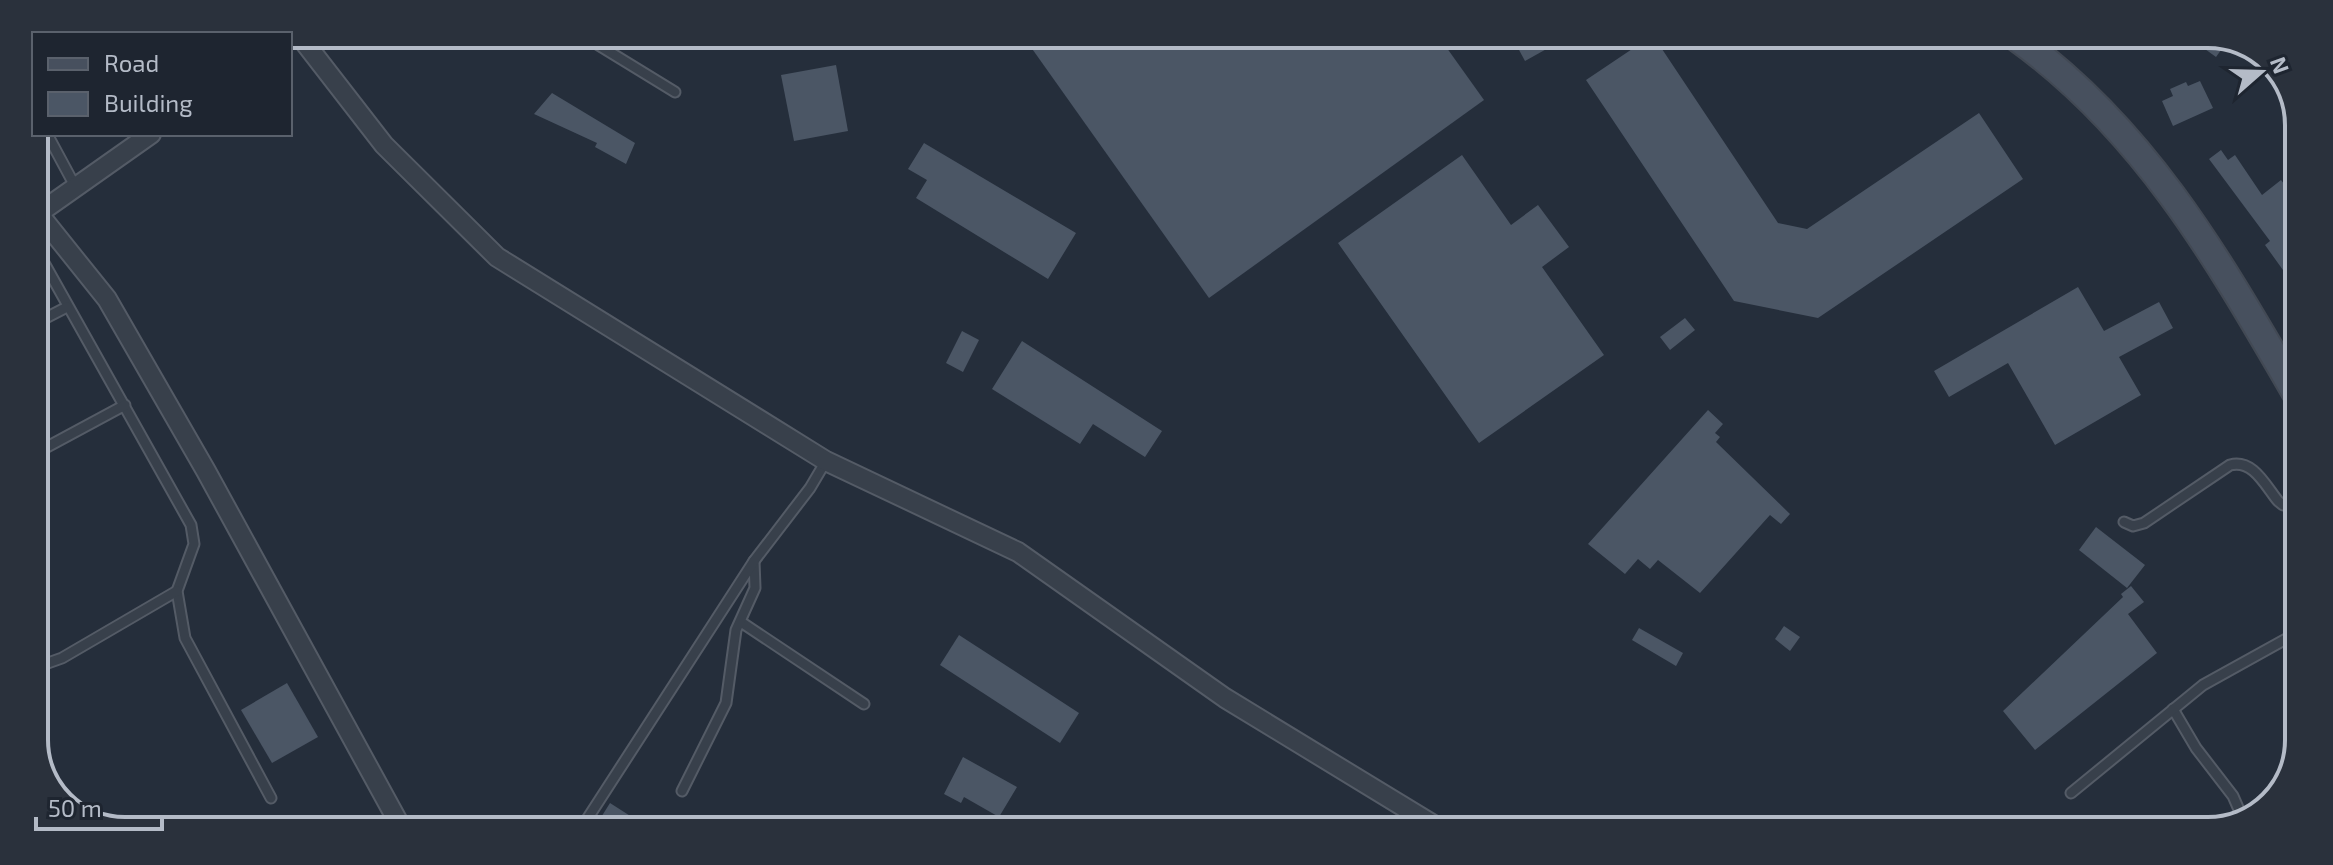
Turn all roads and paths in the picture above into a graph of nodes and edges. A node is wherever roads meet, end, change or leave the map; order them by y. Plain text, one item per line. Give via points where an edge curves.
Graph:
1 (309, 48) edge
2 (603, 48) edge
3 (2030, 48) edge
4 (675, 92) dead end
5 (48, 136) edge
6 (148, 136) edge
7 (75, 186) junction
8 (48, 206) edge
9 (48, 229) edge
10 (48, 271) edge
11 (67, 307) junction
12 (48, 317) edge
13 (2285, 354) edge
14 (2277, 361) junction
15 (2285, 375) edge
16 (125, 405) junction
17 (48, 446) edge
18 (826, 461) junction
19 (2285, 505) edge
20 (2124, 522) dead end
21 (754, 561) junction
22 (177, 591) junction
23 (741, 622) junction
24 (2285, 639) edge
25 (48, 663) edge
26 (864, 704) dead end
27 (2173, 709) junction
28 (682, 791) dead end
29 (2071, 793) dead end
30 (271, 798) dead end
31 (2239, 810) edge
32 (396, 817) edge
33 (588, 817) edge
34 (1420, 817) edge

1 - 18 street via 384,145 497,257
2 - 4 lane
3 - 14 main road via 2104,113 2164,182
5 - 7 lane
6 - 7 street
7 - 8 street
9 - 32 street via 107,299
10 - 11 lane
11 - 12 lane
11 - 16 lane
13 - 14 lane
14 - 15 main road
16 - 17 lane
16 - 22 lane via 191,525 194,544
18 - 21 lane
18 - 34 street via 1018,552 1225,698
19 - 20 lane via 2241,462 2144,523
21 - 23 lane via 755,588
21 - 33 lane
22 - 25 lane
22 - 30 lane via 185,638
23 - 26 lane
23 - 28 lane via 726,703
24 - 27 lane via 2203,685
27 - 29 lane
27 - 31 lane

